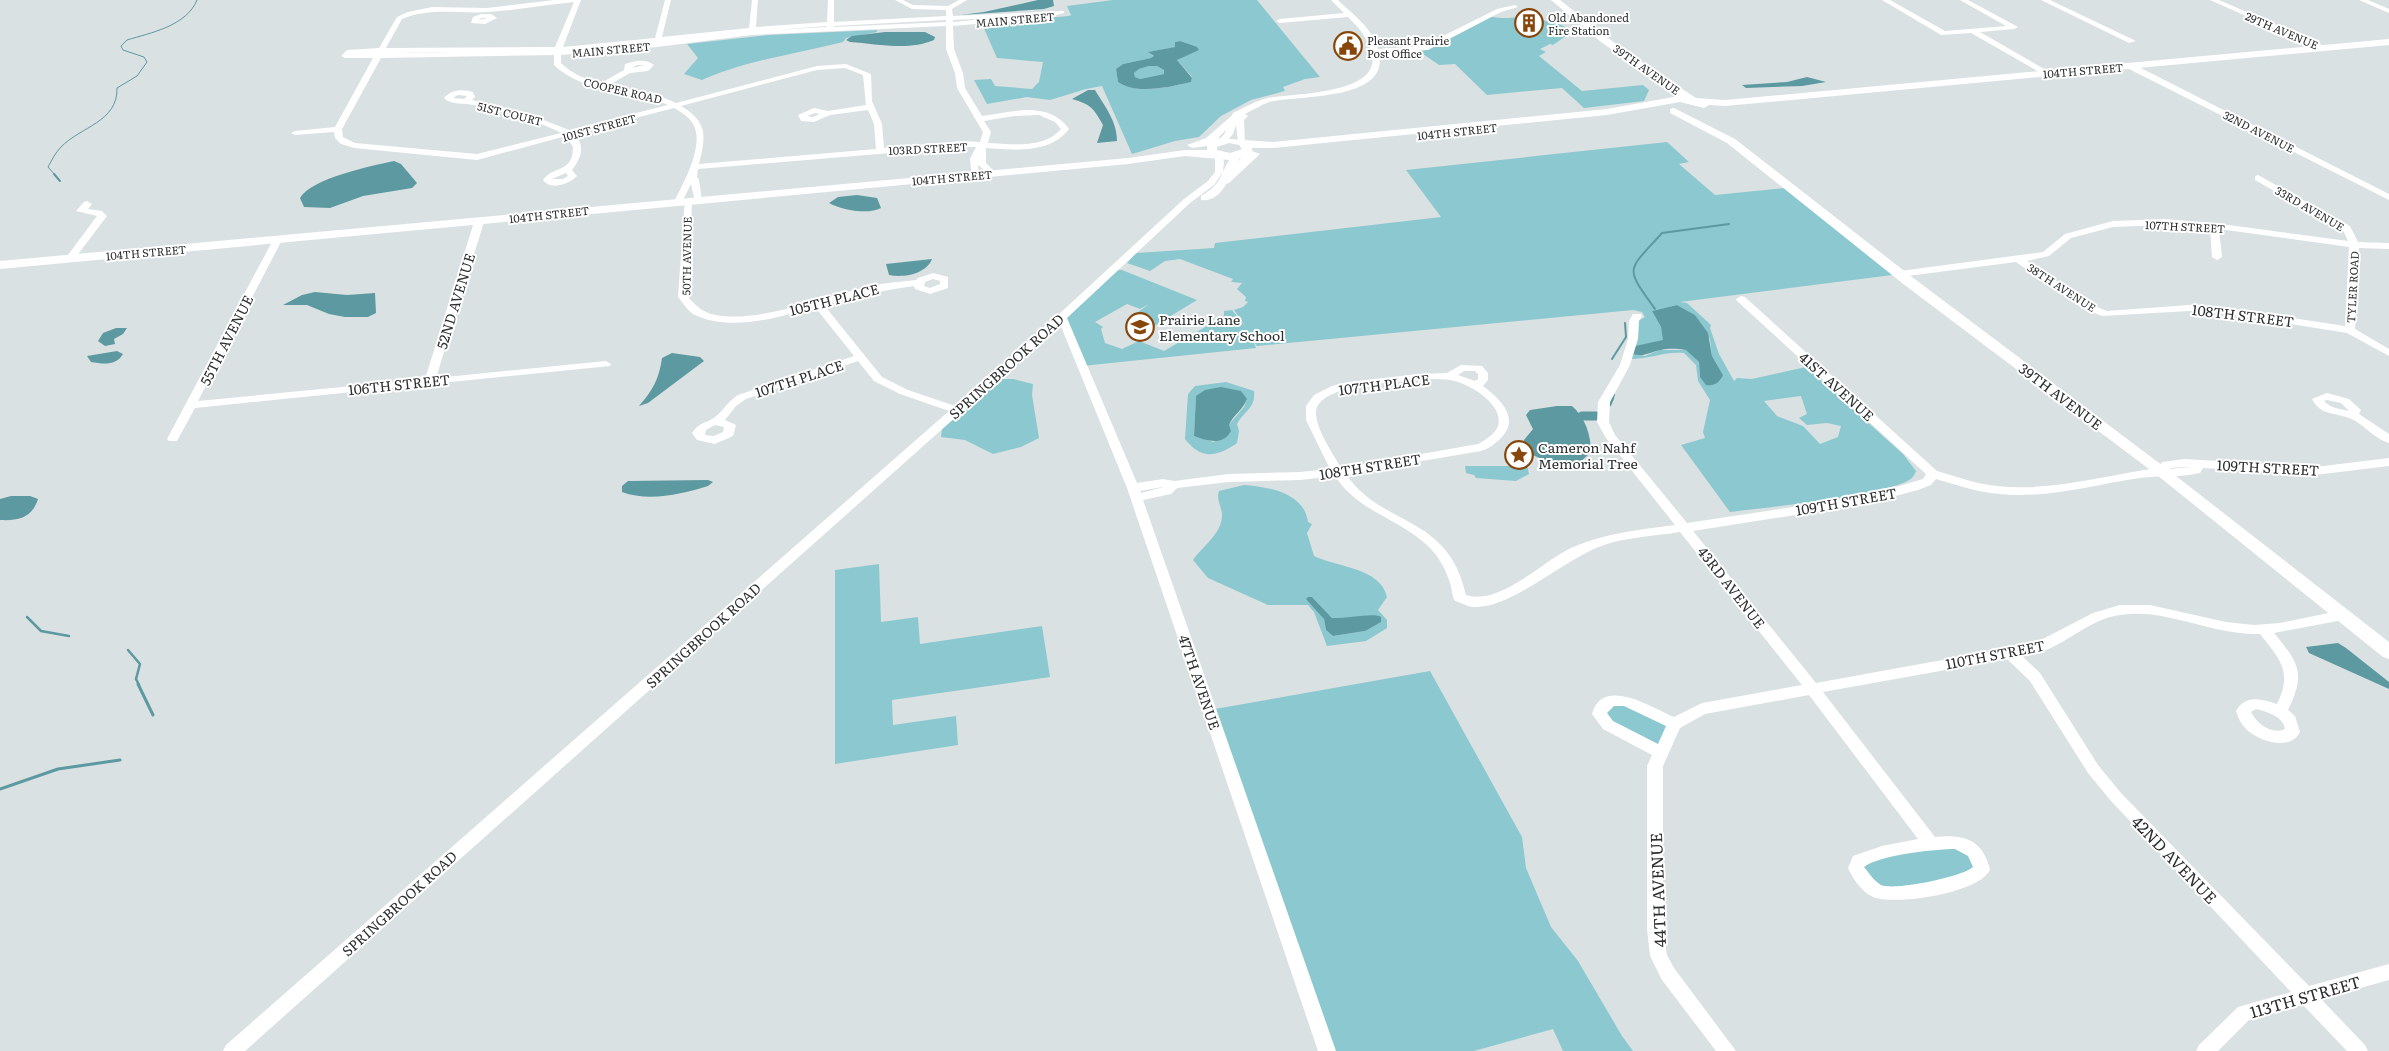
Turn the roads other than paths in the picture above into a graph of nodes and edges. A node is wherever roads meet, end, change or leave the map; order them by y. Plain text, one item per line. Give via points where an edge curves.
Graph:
1 (577, 0) edge
2 (668, 0) edge
3 (755, 0) edge
4 (831, 0) edge
5 (898, 0) edge
6 (964, 0) edge
7 (1325, 0) edge
8 (1334, 0) edge
9 (1546, 0) edge
10 (1554, 0) edge
11 (1886, 0) edge
12 (1964, 0) edge
13 (2044, 0) edge
14 (2213, 0) edge
15 (2362, 0) edge
16 (1514, 7) dead end
17 (948, 8) junction
18 (2389, 11) edge
19 (1348, 15) junction
20 (1339, 16) junction
21 (949, 22) junction
22 (1280, 22) dead end
23 (830, 27) junction
24 (752, 31) junction
25 (1973, 32) junction
26 (2132, 42) dead end
27 (2389, 42) edge
28 (657, 43) junction
29 (2325, 48) junction
30 (558, 51) junction
31 (381, 52) junction
32 (1375, 52) junction
33 (2130, 66) junction
34 (628, 71) dead end
35 (1642, 71) junction
36 (2049, 74) junction
37 (603, 85) junction
38 (1282, 98) junction
39 (1776, 98) junction
40 (1694, 100) junction
41 (466, 101) dead end
42 (677, 106) junction
43 (870, 106) junction
44 (1671, 106) junction
45 (1704, 112) junction
46 (828, 113) dead end
47 (1236, 115) junction
48 (980, 120) junction
49 (296, 133) dead end
50 (338, 133) junction
51 (570, 134) junction
52 (1222, 141) junction
53 (1731, 141) junction
54 (1202, 143) junction
55 (982, 145) junction
56 (1242, 149) junction
57 (880, 150) junction
58 (1258, 152) junction
59 (1217, 154) junction
60 (1098, 163) junction
61 (694, 167) junction
62 (568, 170) dead end
63 (992, 173) junction
64 (975, 174) junction
65 (692, 178) junction
66 (2258, 178) dead end
67 (1225, 181) junction
68 (2387, 194) edge
69 (688, 201) junction
70 (87, 204) dead end
71 (1171, 217) junction
72 (479, 222) junction
73 (2214, 226) junction
74 (277, 240) junction
75 (2354, 245) junction
76 (2389, 246) edge
77 (2217, 257) dead end
78 (70, 259) junction
79 (2018, 259) junction
80 (0, 265) edge
81 (1900, 274) junction
82 (919, 283) dead end
83 (1740, 299) dead end
84 (817, 303) junction
85 (2106, 314) joint
86 (1062, 316) junction
87 (1637, 316) dead end
88 (750, 318) joint
89 (2350, 330) junction
90 (2389, 353) edge
91 (860, 358) junction
92 (606, 364) dead end
93 (1449, 377) junction
94 (430, 380) junction
95 (1476, 386) junction
96 (192, 405) junction
97 (957, 410) junction
98 (2353, 415) dead end
99 (718, 421) dead end
100 (173, 439) dead end
101 (2389, 439) edge
102 (2389, 462) edge
103 (1338, 472) junction
104 (2162, 472) junction
105 (1933, 474) junction
106 (1134, 493) junction
107 (1684, 526) junction
108 (1460, 598) joint
109 (2343, 615) junction
110 (2264, 630) junction
111 (2389, 652) edge
112 (2010, 653) junction
113 (1812, 688) junction
114 (2280, 712) dead end
115 (1674, 724) junction
116 (1657, 759) junction
117 (1930, 843) junction
118 (2389, 972) edge
119 (2306, 996) junction
120 (232, 1051) edge
121 (1327, 1051) edge
122 (1727, 1051) edge
123 (2206, 1051) edge
124 (2359, 1051) edge

1 - 30 street
1 - 31 street via 487,13 440,7 409,14 395,22
2 - 28 street
3 - 24 street
4 - 23 street
5 - 17 street via 912,7
6 - 17 street
7 - 20 street
8 - 19 street
9 - 35 main road, 39TH AVENUE
10 - 35 main road, 39TH AVENUE
11 - 25 street via 1944,32
12 - 25 street via 2014,27
13 - 26 street
14 - 29 street, 29TH AVENUE
15 - 18 street
16 - 32 street via 1499,10 1425,48
17 - 21 street
19 - 20 street
19 - 32 street via 1373,42
20 - 22 street
20 - 32 street
21 - 21 street, MAIN STREET via 1044,16 1062,12
21 - 23 street, MAIN STREET
21 - 48 street via 950,49 961,88
23 - 24 street, MAIN STREET
24 - 28 street, MAIN STREET
25 - 36 street
27 - 29 main road, 104TH STREET
28 - 30 street, MAIN STREET
29 - 33 main road, 104TH STREET
30 - 31 street, MAIN STREET via 488,56
30 - 37 street, COOPER ROAD via 557,62 564,71 578,79
31 - 50 street
32 - 38 street, SPRINGBROOK ROAD via 1378,61 1373,73 1362,83 1339,91
33 - 36 main road, 104TH STREET
33 - 68 street, 32ND AVENUE
34 - 37 street
35 - 40 main road, 39TH AVENUE
35 - 44 main road, 39TH AVENUE via 1669,93
36 - 39 main road, 104TH STREET
37 - 42 street, COOPER ROAD via 651,94
38 - 47 street, SPRINGBROOK ROAD via 1257,103
38 - 56 street, SPRINGBROOK ROAD via 1250,111 1240,120
39 - 40 main road, 104TH STREET via 1724,103
39 - 45 main road, 104TH STREET via 1732,104
40 - 44 main road, 104TH STREET
40 - 45 main road, 39TH AVENUE via 1704,105
41 - 51 street, 51ST COURT via 548,122
42 - 43 street, 101ST STREET via 834,66 858,68 867,75
42 - 51 street, 101ST STREET
42 - 61 street, COOPER ROAD via 692,117 699,130
43 - 46 street
43 - 57 street via 878,124
44 - 45 main road, 104TH STREET via 1686,114
44 - 53 main road, 39TH AVENUE
44 - 56 main road, 104TH STREET
44 - 58 main road, 104TH STREET
45 - 53 main road, 39TH AVENUE via 1706,121
47 - 52 street via 1229,134
47 - 54 main road via 1210,140
48 - 55 street via 987,132
48 - 55 street, 103RD STREET via 1045,113 1061,121 1065,129 1055,140 1045,144
49 - 50 street
50 - 51 street, 101ST STREET via 344,142 354,145 477,158
51 - 62 street via 578,149
52 - 54 main road, 104TH STREET
52 - 56 main road, 104TH STREET
52 - 59 main road via 1211,148
53 - 81 main road, 39TH AVENUE
54 - 60 main road, 104TH STREET
55 - 57 street, 103RD STREET
55 - 63 street via 982,164
55 - 64 street via 974,157
56 - 58 main road, 104TH STREET
56 - 59 main road, 104TH STREET
56 - 67 street, SPRINGBROOK ROAD via 1230,162
57 - 61 street, 103RD STREET
58 - 67 main road via 1247,158
59 - 60 main road, 104TH STREET via 1185,153
59 - 71 street, SPRINGBROOK ROAD via 1220,162 1216,177
60 - 63 main road, 104TH STREET
61 - 65 street, COOPER ROAD
63 - 64 main road, 104TH STREET
64 - 69 main road, 104TH STREET
65 - 69 street, COOPER ROAD via 688,180
65 - 69 street, COOPER ROAD via 695,180
66 - 75 street, 33RD AVENUE via 2347,228
67 - 71 street, SPRINGBROOK ROAD via 1211,194
69 - 72 main road, 104TH STREET
69 - 88 street, 50TH AVENUE via 686,302 713,318
70 - 78 street via 81,211 102,216
71 - 86 street, SPRINGBROOK ROAD
72 - 74 main road, 104TH STREET
72 - 94 street, 52ND AVENUE
73 - 75 street, 107TH STREET
73 - 77 street
73 - 79 street, 107TH STREET via 2164,222 2113,224 2068,236 2046,254
74 - 78 main road, 104TH STREET
74 - 96 street, 55TH AVENUE
75 - 76 street, 107TH STREET
75 - 89 street, TYLER ROAD
78 - 80 main road, 104TH STREET
79 - 81 street, 107TH STREET
79 - 85 street, 38TH AVENUE via 2086,306
81 - 104 main road, 39TH AVENUE
82 - 84 street, 105TH PLACE via 884,286
83 - 105 street, 41ST AVENUE
84 - 88 street, 105TH PLACE
84 - 91 street
85 - 89 street, 108TH STREET via 2208,309
86 - 97 street, SPRINGBROOK ROAD
86 - 106 street, 47TH AVENUE
87 - 107 street, 43RD AVENUE via 1626,362 1604,402 1602,422
89 - 90 street
91 - 97 street via 878,379 904,392
91 - 99 street, 107TH PLACE via 742,397
92 - 94 street, 106TH STREET
93 - 95 street, 107TH PLACE
93 - 95 street via 1462,368 1478,368 1483,373 1483,380
93 - 103 street, 107TH PLACE via 1346,386 1318,397 1310,409 1310,420
94 - 96 street, 106TH STREET
95 - 103 street, 108TH STREET via 1500,408 1505,422 1503,431 1495,439 1481,447
96 - 100 street, 55TH AVENUE
97 - 120 street, SPRINGBROOK ROAD
98 - 101 street
102 - 104 street, 109TH STREET via 2315,471 2199,464 2196,470
103 - 106 street, 108TH STREET via 1229,478 1174,485 1167,491
103 - 108 street, 107TH PLACE via 1351,490 1364,500 1433,543 1455,576
104 - 105 street, 109TH STREET via 2029,491 1978,488
104 - 109 main road, 39TH AVENUE
105 - 107 street, 109TH STREET via 1927,482 1914,487 1865,500
106 - 121 street, 47TH AVENUE
107 - 108 street, 109TH STREET via 1604,540 1574,552 1490,601 1476,604
107 - 113 street, 43RD AVENUE
109 - 110 street, 110TH STREET
109 - 111 main road, 39TH AVENUE
110 - 112 street, 110TH STREET via 2123,610 2104,613 2086,621 2058,640 2038,648
110 - 114 street via 2294,675 2289,696
112 - 113 street, 110TH STREET
112 - 119 street, 42ND AVENUE via 2035,678 2093,769 2116,797
113 - 115 street, 110TH STREET via 1702,709
113 - 117 street, 43RD AVENUE
115 - 116 street
115 - 116 street via 1626,702 1611,701 1600,710 1600,716 1608,724
116 - 122 street, 44TH AVENUE via 1655,929 1659,956 1668,974
117 - 117 street via 1877,853 1859,861 1856,868 1876,890 1889,894 1904,894 1972,877 1982,870 1980,859 1972,848 1955,842
118 - 119 street, 113TH STREET
119 - 123 street, 113TH STREET via 2244,1014
119 - 124 street, 42ND AVENUE

